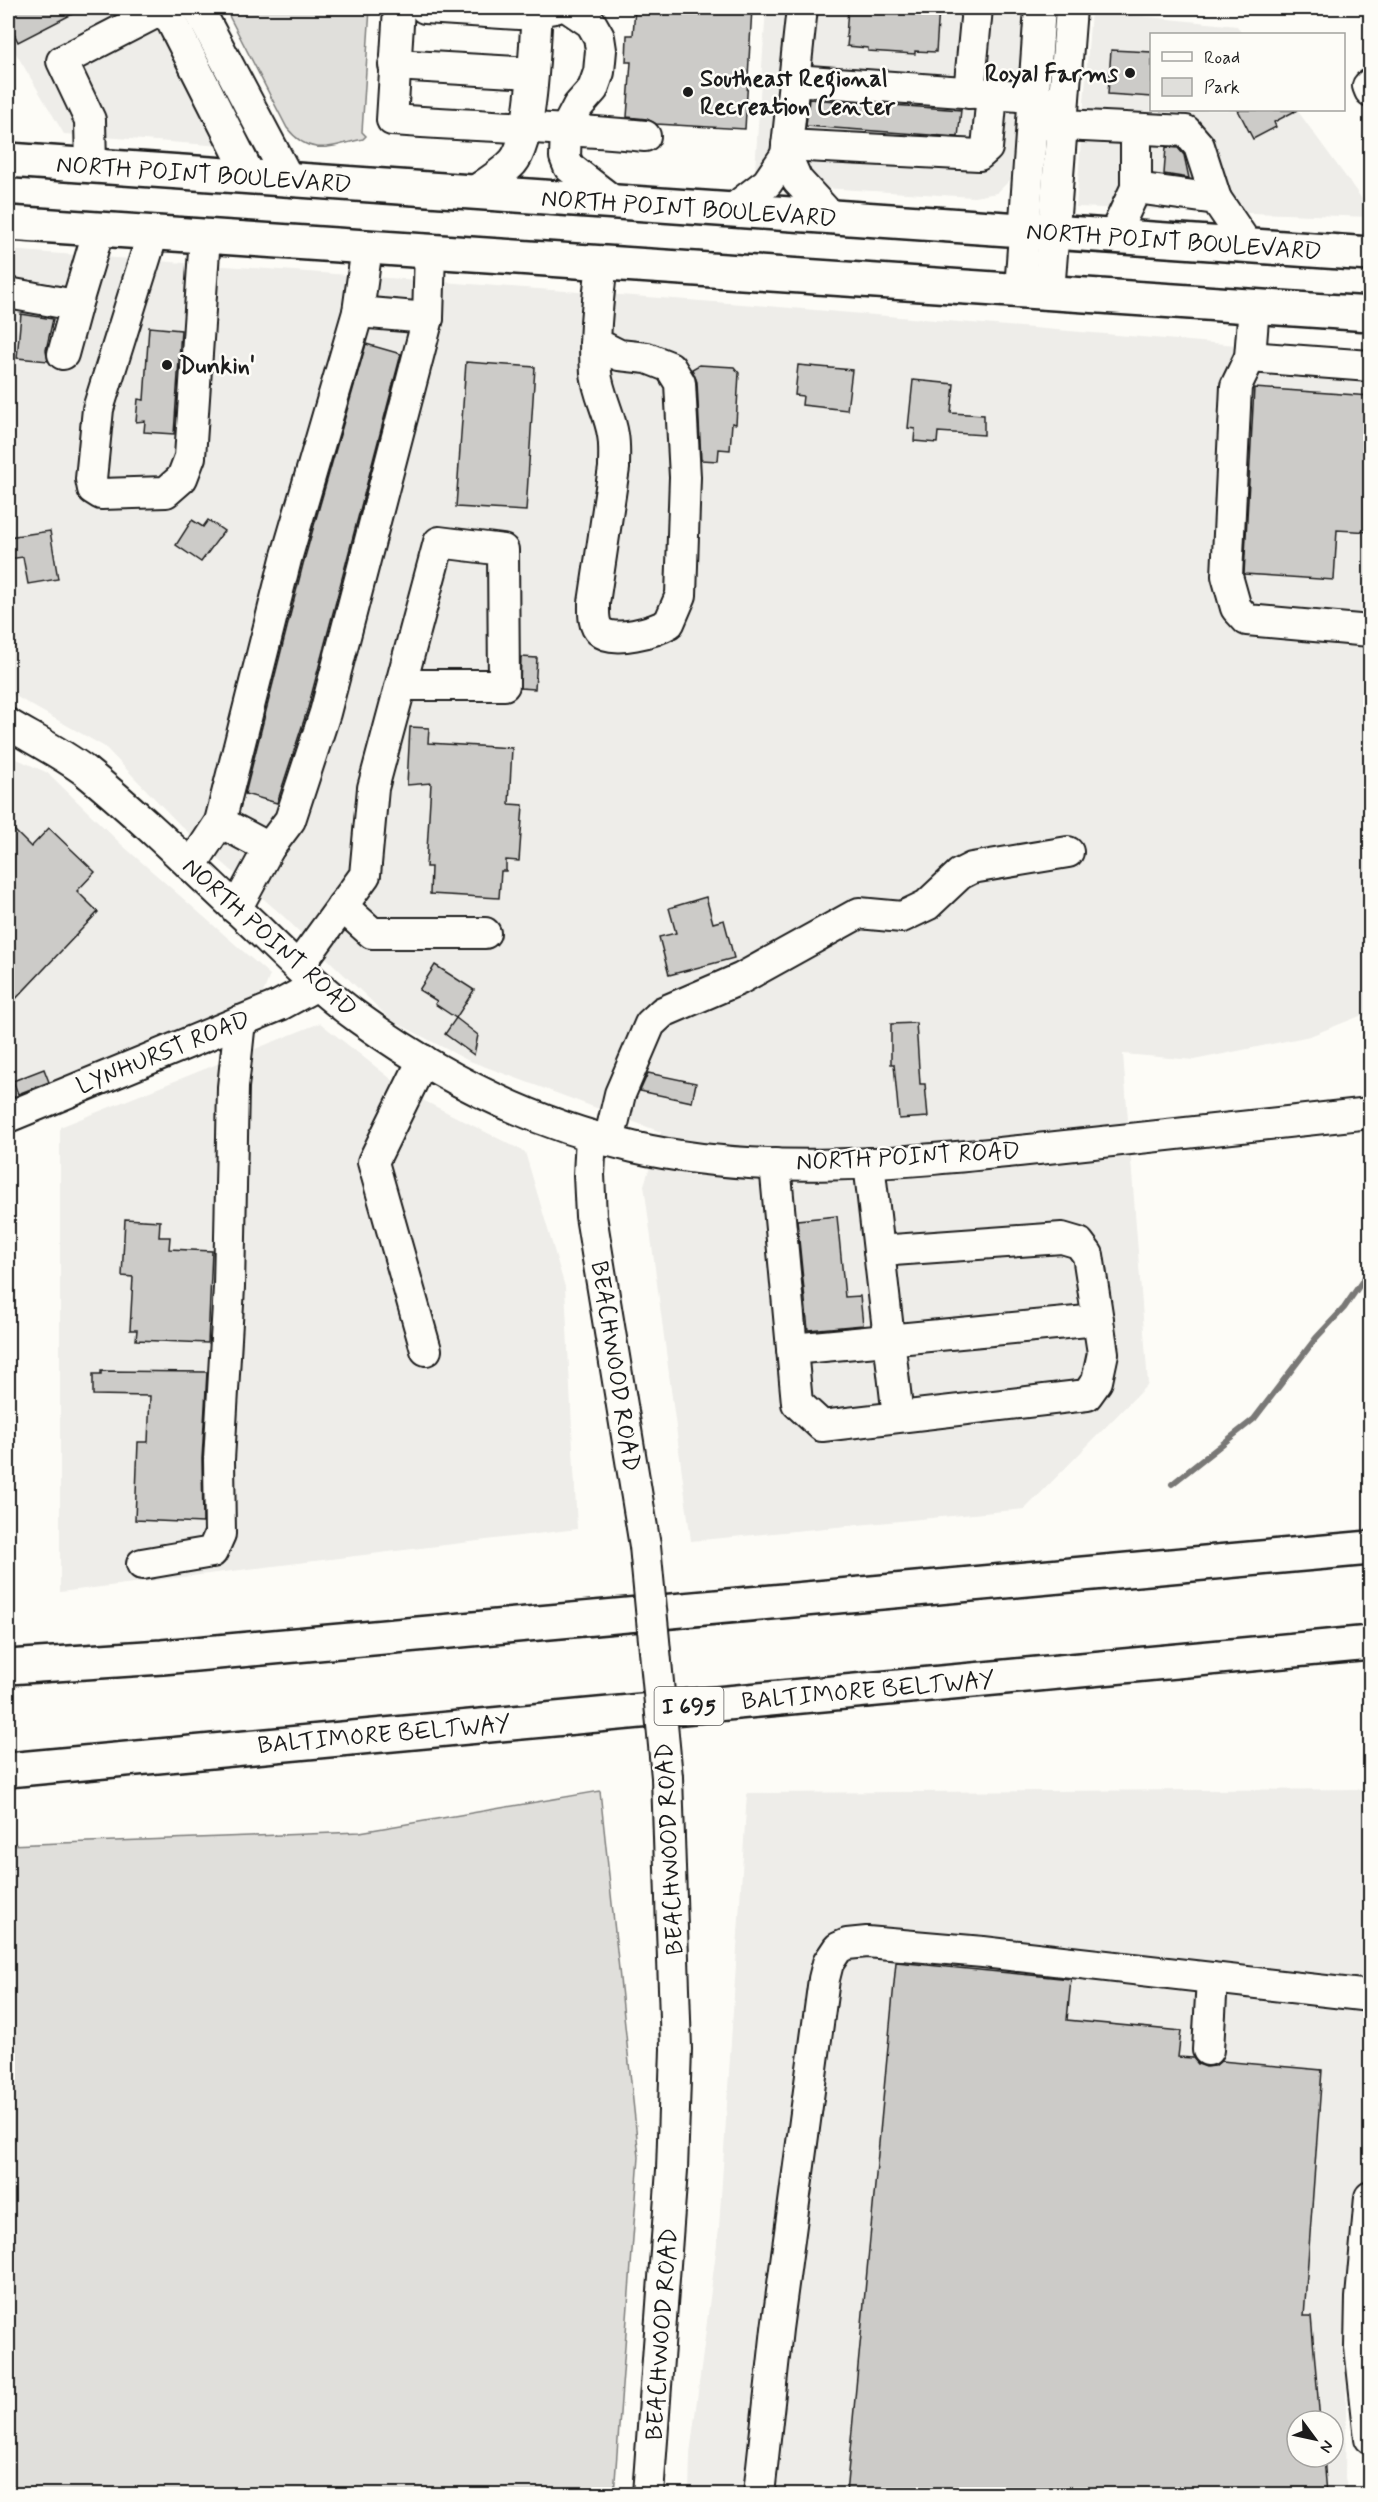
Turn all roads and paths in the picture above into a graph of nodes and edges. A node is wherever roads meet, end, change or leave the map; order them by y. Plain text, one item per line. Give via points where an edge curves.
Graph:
1 (165, 8) edge
2 (198, 8) edge
3 (399, 8) edge
4 (425, 8) edge
5 (546, 8) edge
6 (569, 8) edge
7 (802, 8) edge
8 (977, 8) edge
9 (1040, 8) edge
10 (1071, 8) edge
11 (394, 65) junction
12 (532, 73) junction
13 (794, 80) junction
14 (1371, 84) edge
15 (1371, 91) edge
16 (980, 93) junction
17 (1033, 110) junction
18 (1063, 118) junction
19 (525, 129) junction
20 (566, 129) junction
21 (1136, 129) junction
22 (645, 136) dead end
23 (786, 150) junction
24 (8, 160) edge
25 (91, 166) junction
26 (251, 178) junction
27 (290, 180) junction
28 (1136, 188) junction
29 (472, 193) junction
30 (1216, 199) junction
31 (613, 201) junction
32 (732, 210) junction
33 (832, 218) junction
34 (8, 223) edge
35 (99, 229) junction
36 (1040, 232) junction
37 (153, 233) junction
38 (205, 236) junction
39 (1113, 237) junction
40 (1248, 246) junction
41 (367, 247) junction
42 (430, 251) junction
43 (1371, 254) edge
44 (602, 263) junction
45 (1035, 291) junction
46 (8, 293) edge
47 (78, 299) junction
48 (1254, 306) junction
49 (358, 312) junction
50 (1371, 314) edge
51 (428, 318) junction
52 (595, 343) junction
53 (63, 354) dead end
54 (1250, 357) junction
55 (1371, 366) edge
56 (1371, 631) edge
57 (401, 685) junction
58 (8, 723) edge
59 (220, 822) junction
60 (269, 848) junction
61 (1068, 852) dead end
62 (191, 866) junction
63 (342, 906) junction
64 (236, 909) junction
65 (484, 933) dead end
66 (307, 976) junction
67 (240, 1021) junction
68 (423, 1060) junction
69 (1371, 1113) edge
70 (8, 1117) edge
71 (600, 1138) junction
72 (869, 1163) junction
73 (775, 1164) junction
74 (879, 1251) junction
75 (1098, 1320) junction
76 (889, 1341) junction
77 (792, 1349) junction
78 (426, 1350) dead end
79 (898, 1417) junction
80 (1371, 1548) edge
81 (142, 1564) dead end
82 (1371, 1643) edge
83 (8, 1667) edge
84 (8, 1770) edge
85 (1212, 1978) junction
86 (1371, 1996) edge
87 (1208, 2050) dead end
88 (1371, 2197) edge
89 (1367, 2398) edge
90 (1371, 2438) edge
91 (648, 2494) edge
92 (759, 2494) edge

1 - 25 street via 62,61 90,120
1 - 26 street
2 - 27 street
3 - 11 street
4 - 5 street via 519,14
5 - 12 street
6 - 20 street via 591,23 601,50 593,89
7 - 13 street
8 - 16 street
9 - 17 street
10 - 18 street
11 - 12 street
11 - 19 street via 392,120
12 - 19 street
13 - 16 street
13 - 23 street
14 - 15 street
16 - 17 street
16 - 23 street via 987,148 979,155
17 - 18 street
17 - 36 street
18 - 21 street
18 - 36 street
19 - 20 street
19 - 29 street via 513,162
20 - 22 street
20 - 31 street via 569,167
21 - 28 street
21 - 30 street via 1186,131 1199,146
23 - 32 street via 767,183
23 - 33 street via 796,180
24 - 25 main road, NORTH POINT BOULEVARD
25 - 26 main road, NORTH POINT BOULEVARD
26 - 27 main road, NORTH POINT BOULEVARD
27 - 29 main road, NORTH POINT BOULEVARD
28 - 30 street
28 - 39 street
29 - 31 main road, NORTH POINT BOULEVARD
30 - 40 street
31 - 32 main road, NORTH POINT BOULEVARD
32 - 33 main road, NORTH POINT BOULEVARD
33 - 36 main road, NORTH POINT BOULEVARD
34 - 35 main road
35 - 37 main road
35 - 47 street
36 - 39 main road, NORTH POINT BOULEVARD
36 - 45 street
37 - 38 main road
37 - 38 street via 98,409 91,479 93,489 101,494 165,492 182,478 190,457
38 - 41 main road
39 - 40 main road, NORTH POINT BOULEVARD
40 - 43 main road, NORTH POINT BOULEVARD
41 - 42 main road
41 - 49 street
42 - 44 main road
42 - 51 street
44 - 45 main road
44 - 52 street
45 - 48 main road
46 - 47 street via 69,304
47 - 53 street
48 - 50 main road
48 - 54 street
49 - 51 street
49 - 59 street via 286,559
51 - 60 street via 325,713 290,820
52 - 52 street via 596,376 613,435 614,468 594,619 598,630 606,635 648,633 669,623 681,596 685,477 680,382 670,367 647,358 619,356
54 - 55 street
54 - 56 street via 1236,386 1227,576 1236,608 1247,620
57 - 57 street via 439,542 502,550 504,685
57 - 63 street via 373,788 365,875
58 - 62 street, NORTH POINT ROAD via 81,768
59 - 60 street
59 - 62 street
60 - 64 street
61 - 71 street, BEACHWOOD ROAD via 972,868 927,905 902,917 859,913 740,978 663,1012 650,1024
62 - 64 street, NORTH POINT ROAD
63 - 65 street via 372,933
63 - 66 street
64 - 66 street, NORTH POINT ROAD
66 - 67 street, LYNHURST ROAD via 280,1005
66 - 68 street, NORTH POINT ROAD via 356,1016
67 - 70 street, LYNHURST ROAD
67 - 81 street via 231,1132 229,1287 219,1460 220,1534 212,1552
68 - 71 street, NORTH POINT ROAD via 515,1108
68 - 78 street via 373,1162
69 - 72 street, NORTH POINT ROAD
71 - 73 street, NORTH POINT ROAD via 667,1154
71 - 91 street, BEACHWOOD ROAD, bridge via 589,1175 591,1216 645,1546 667,1777 676,2049 672,2170
72 - 73 street, NORTH POINT ROAD
72 - 74 street
73 - 77 street
74 - 75 street via 1062,1238 1079,1244 1088,1255
74 - 76 street
75 - 76 street
75 - 79 street via 1103,1353 1097,1381 1087,1395
76 - 77 street
76 - 79 street
77 - 79 street via 797,1403 822,1426
80 - 83 main road via 162,1657
82 - 84 main road, BALTIMORE BELTWAY / I 695
85 - 86 street
85 - 87 street
85 - 92 street via 879,1943 838,1948 824,1979
88 - 89 street via 1360,2347
89 - 90 street

